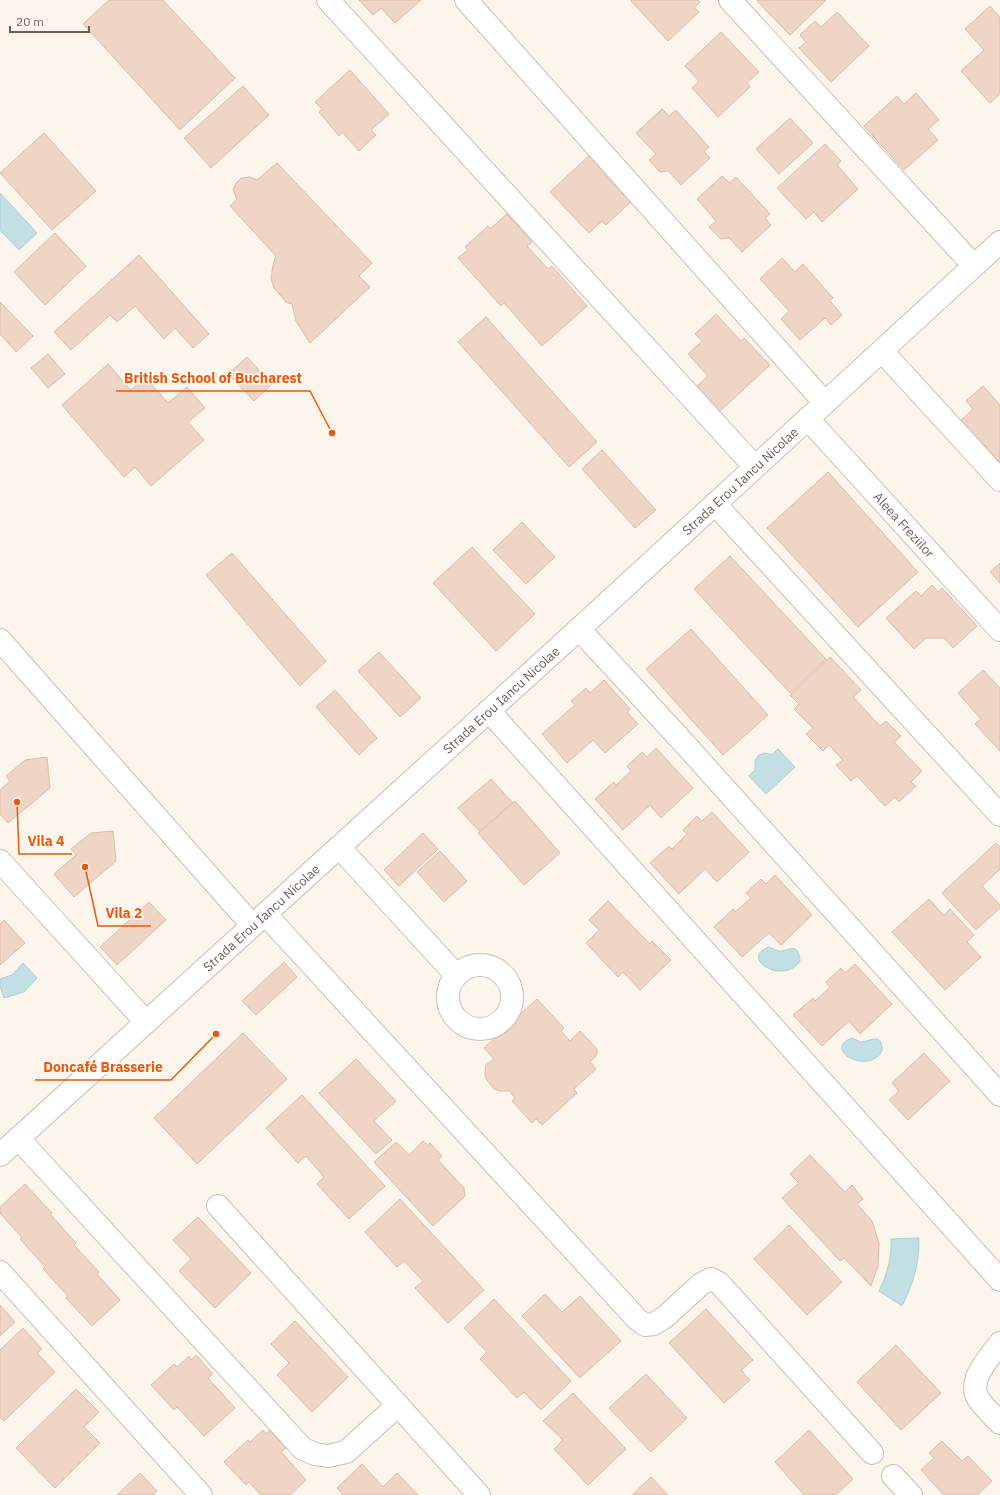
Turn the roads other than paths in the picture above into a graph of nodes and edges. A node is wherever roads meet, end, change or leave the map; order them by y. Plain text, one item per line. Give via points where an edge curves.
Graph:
1 (328, 0) edge
2 (466, 0) edge
3 (730, 0) edge
4 (1000, 242) edge
5 (974, 266) junction
6 (882, 351) junction
7 (825, 403) junction
8 (808, 420) junction
9 (755, 467) junction
10 (1000, 480) edge
11 (715, 504) junction
12 (579, 629) junction
13 (1000, 630) edge
14 (0, 640) edge
15 (489, 711) junction
16 (1000, 815) edge
17 (339, 847) junction
18 (0, 860) edge
19 (259, 919) junction
20 (456, 975) dead end
21 (146, 1022) junction
22 (1000, 1095) edge
23 (18, 1138) junction
24 (0, 1155) edge
25 (218, 1206) dead end
26 (0, 1272) edge
27 (1000, 1280) edge
28 (1000, 1343) edge
29 (398, 1405) junction
30 (1000, 1423) edge
31 (872, 1453) dead end
32 (893, 1476) dead end
33 (202, 1495) edge
34 (479, 1495) edge
35 (911, 1495) edge

1 - 9 street
2 - 7 street
3 - 5 street
4 - 5 street, Strada Erou Iancu Nicolae
5 - 6 street, Strada Erou Iancu Nicolae
6 - 7 street, Strada Erou Iancu Nicolae
6 - 10 street
7 - 8 street, Strada Erou Iancu Nicolae
8 - 9 street, Strada Erou Iancu Nicolae
8 - 13 street, Aleea Freziilor
9 - 11 street, Strada Erou Iancu Nicolae
11 - 12 street, Strada Erou Iancu Nicolae
11 - 16 street
12 - 15 street, Strada Erou Iancu Nicolae
12 - 22 street
14 - 19 street
15 - 17 street, Strada Erou Iancu Nicolae
15 - 27 street
17 - 19 street, Strada Erou Iancu Nicolae
17 - 20 street
18 - 21 street
19 - 21 street, Strada Erou Iancu Nicolae
19 - 31 street via 637,1319 646,1324 654,1324 702,1284 711,1279 719,1283
21 - 23 street, Strada Erou Iancu Nicolae
23 - 24 street, Strada Erou Iancu Nicolae
23 - 29 street via 303,1449 328,1456 346,1452
25 - 29 street
26 - 33 street
28 - 30 street via 978,1374 975,1387 978,1399
29 - 34 street
32 - 35 street

